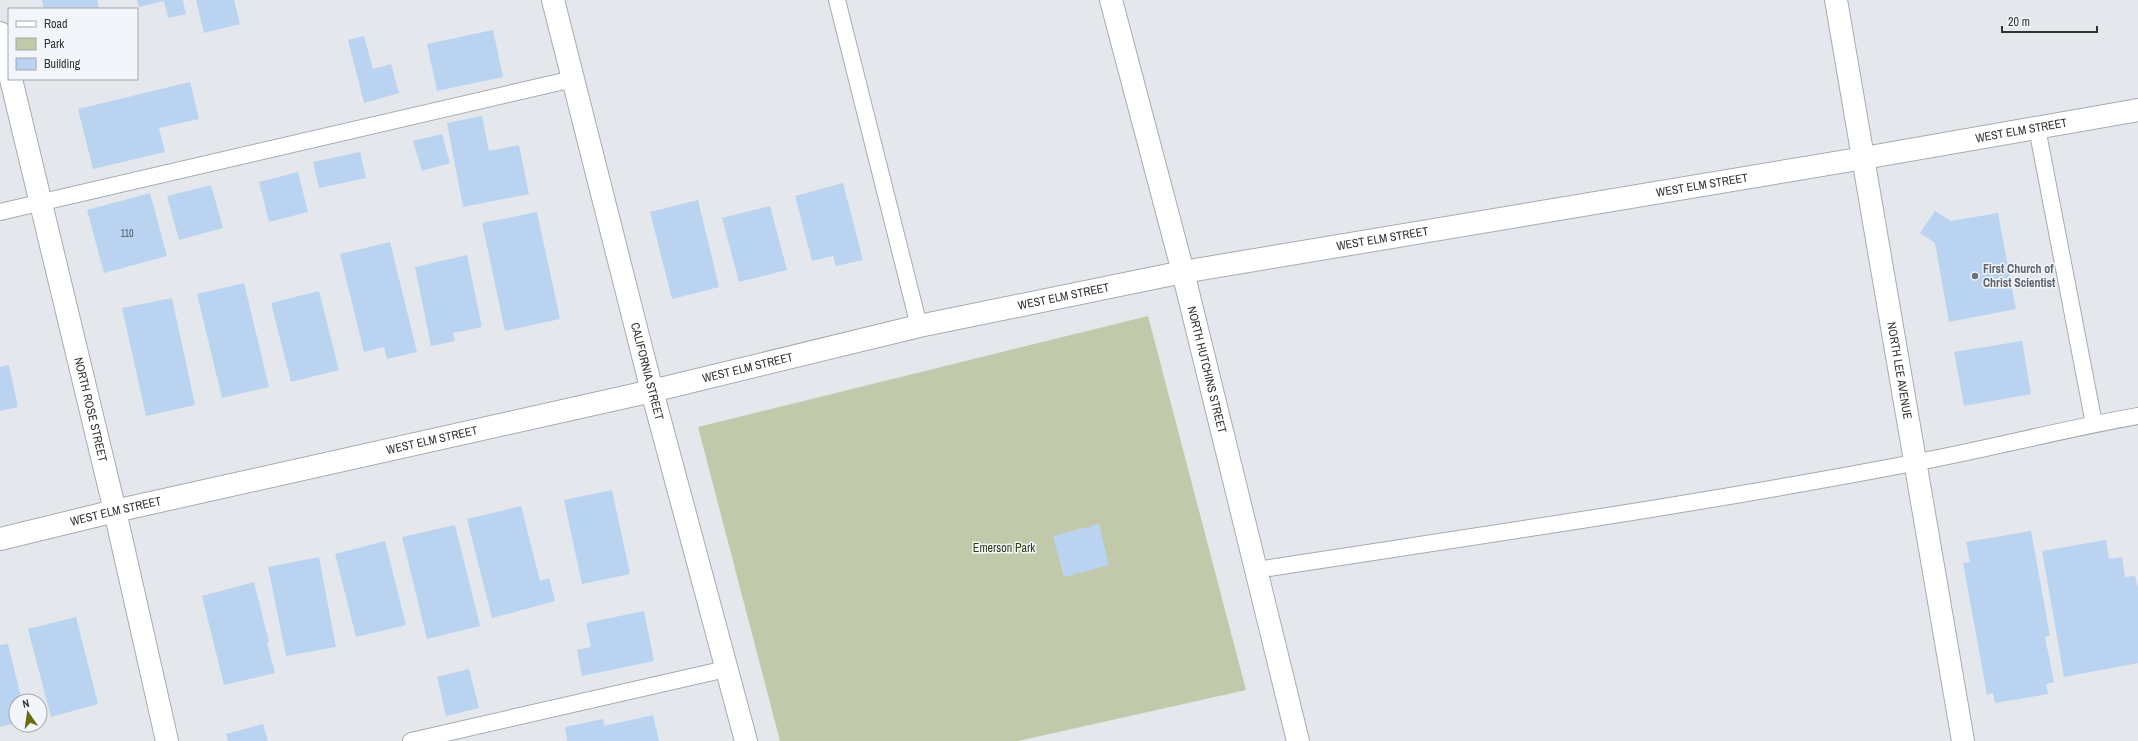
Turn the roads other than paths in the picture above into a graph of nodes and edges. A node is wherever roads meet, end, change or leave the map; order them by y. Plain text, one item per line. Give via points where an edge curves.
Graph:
1 (553, 0) edge
2 (837, 0) edge
3 (1111, 0) edge
4 (1836, 0) edge
5 (0, 33) edge
6 (8, 68) edge
7 (573, 79) junction
8 (11, 80) edge
9 (2138, 110) edge
10 (2037, 128) junction
11 (1864, 158) junction
12 (39, 202) junction
13 (0, 212) edge
14 (1183, 272) junction
15 (919, 326) junction
16 (652, 391) junction
17 (2138, 416) edge
18 (2094, 424) junction
19 (1915, 463) junction
20 (115, 511) junction
21 (0, 539) edge
22 (1256, 570) junction
23 (726, 669) junction
24 (449, 737) edge
25 (167, 741) edge
26 (411, 741) edge
27 (746, 741) edge
28 (1298, 741) edge
29 (1963, 741) edge

1 - 7 street, CALIFORNIA STREET
2 - 15 lane
3 - 14 street, NORTH HUTCHINS STREET
4 - 11 street, NORTH LEE AVENUE
5 - 6 street
7 - 12 lane
7 - 16 street, CALIFORNIA STREET
8 - 12 street, NORTH ROSE STREET
9 - 10 street, WEST ELM STREET
10 - 11 street, WEST ELM STREET
10 - 18 lane
11 - 14 street, WEST ELM STREET
11 - 19 street, NORTH LEE AVENUE
12 - 13 lane
12 - 20 street, NORTH ROSE STREET
14 - 15 street, WEST ELM STREET
14 - 22 street, NORTH HUTCHINS STREET
15 - 16 street, WEST ELM STREET
16 - 20 street, WEST ELM STREET
16 - 23 street, CALIFORNIA STREET
17 - 18 lane
18 - 19 lane
19 - 22 lane via 1702,500
19 - 29 street, NORTH LEE AVENUE
20 - 21 street, WEST ELM STREET
20 - 25 street, NORTH ROSE STREET
22 - 28 street, NORTH HUTCHINS STREET
23 - 24 lane
23 - 27 street, CALIFORNIA STREET
24 - 26 lane

